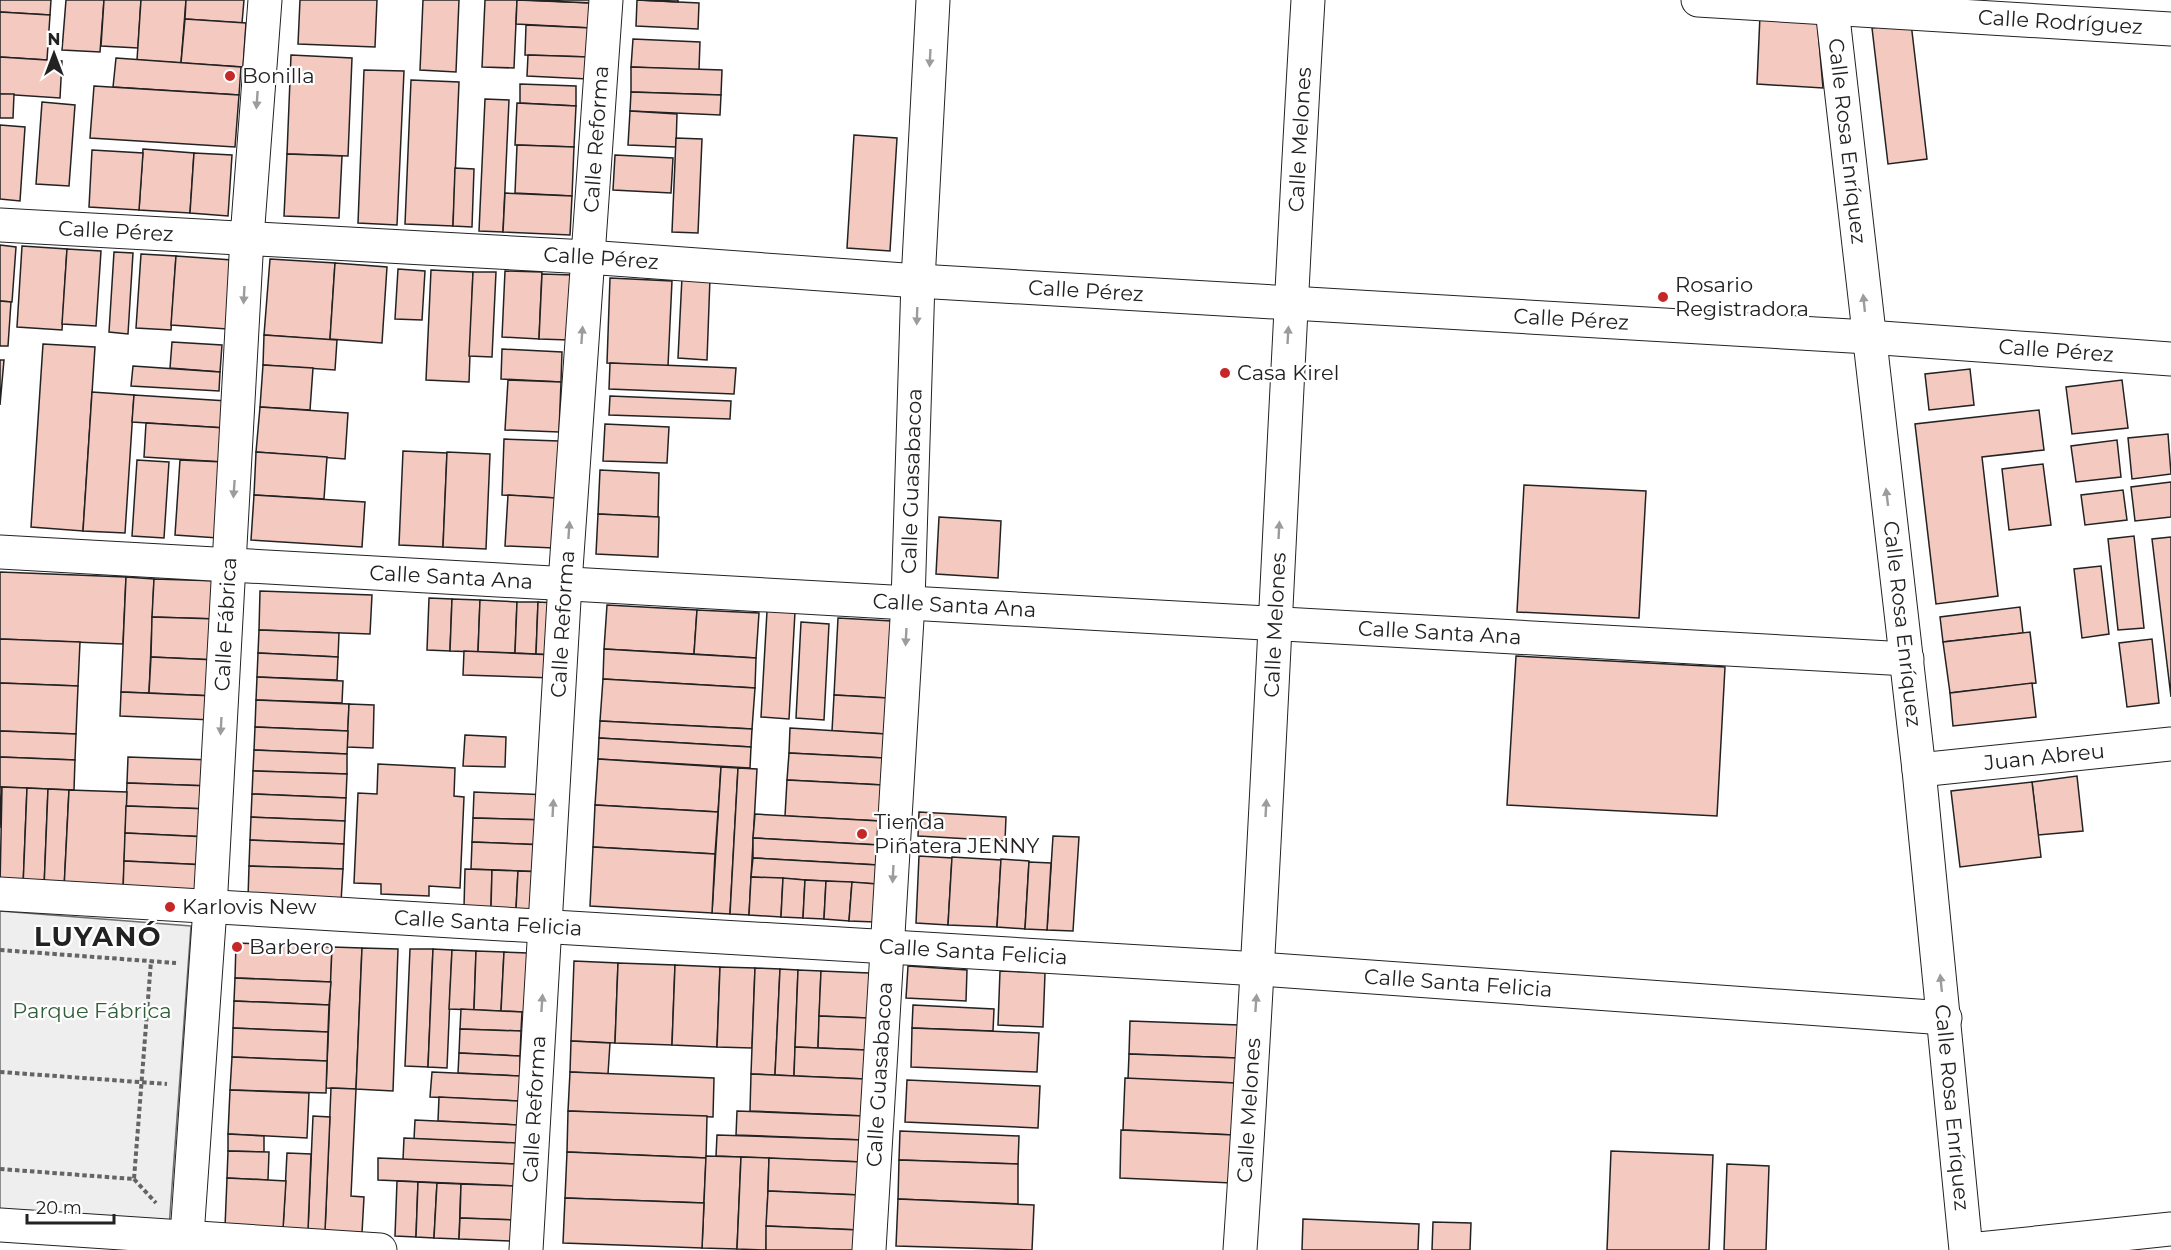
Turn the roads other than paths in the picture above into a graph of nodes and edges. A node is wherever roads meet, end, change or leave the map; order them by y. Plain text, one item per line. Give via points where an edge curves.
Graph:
1 (265, 0) edge
2 (606, 0) edge
3 (933, 0) edge
4 (1308, 0) edge
5 (1698, 0) edge
6 (1831, 5) edge
7 (2171, 29) edge
8 (0, 225) edge
9 (247, 238) junction
10 (587, 257) junction
11 (918, 281) junction
12 (1290, 302) junction
13 (1868, 337) junction
14 (2171, 359) edge
15 (0, 552) edge
16 (230, 565) junction
17 (565, 583) junction
18 (908, 602) junction
19 (1275, 622) junction
20 (1906, 659) junction
21 (2171, 744) edge
22 (1919, 770) junction
23 (0, 894) edge
24 (210, 908) junction
25 (547, 928) junction
26 (889, 947) junction
27 (1258, 969) junction
28 (1945, 1018) junction
29 (0, 1225) edge
30 (2171, 1229) edge
31 (186, 1244) edge
32 (380, 1250) edge
33 (526, 1250) edge
34 (869, 1250) edge
35 (1240, 1250) edge
36 (1967, 1250) edge

1 -> 9 street, Calle Fábrica
2 - 10 street, Calle Reforma
3 -> 11 street, Calle Guasabacoa
4 - 12 street, Calle Melones
5 - 6 street, Calle Rodríguez
6 - 7 street, Calle Rodríguez
13 -> 6 street, Calle Rosa Enríquez
8 - 9 street, Calle Pérez
9 - 10 street, Calle Pérez
9 -> 16 street, Calle Fábrica
10 - 11 street, Calle Pérez
17 -> 10 street, Calle Reforma
11 - 12 street, Calle Pérez
11 -> 18 street, Calle Guasabacoa
12 - 13 street, Calle Pérez
19 -> 12 street, Calle Melones
13 - 14 street, Calle Pérez
20 -> 13 street, Calle Rosa Enríquez
15 - 16 street, Calle Santa Ana
16 - 17 street, Calle Santa Ana
16 -> 24 street, Calle Fábrica
17 - 18 street, Calle Santa Ana
25 -> 17 street, Calle Reforma
18 - 19 street, Calle Santa Ana
18 -> 26 street, Calle Guasabacoa
19 - 20 street, Calle Santa Ana
27 -> 19 street, Calle Melones
20 - 22 street, Calle Rosa Enríquez
21 - 22 street, Juan Abreu
28 -> 22 street, Calle Rosa Enríquez
23 - 24 street, Calle Santa Felicia
24 - 25 street, Calle Santa Felicia
24 - 31 street, Calle Fábrica
25 - 26 street, Calle Santa Felicia
33 -> 25 street, Calle Reforma
26 - 27 street, Calle Santa Felicia
26 - 34 street, Calle Guasabacoa
27 - 28 street, Calle Santa Felicia
35 -> 27 street, Calle Melones
28 - 36 street, Calle Rosa Enríquez
29 - 31 street
30 - 36 street
31 - 32 street

